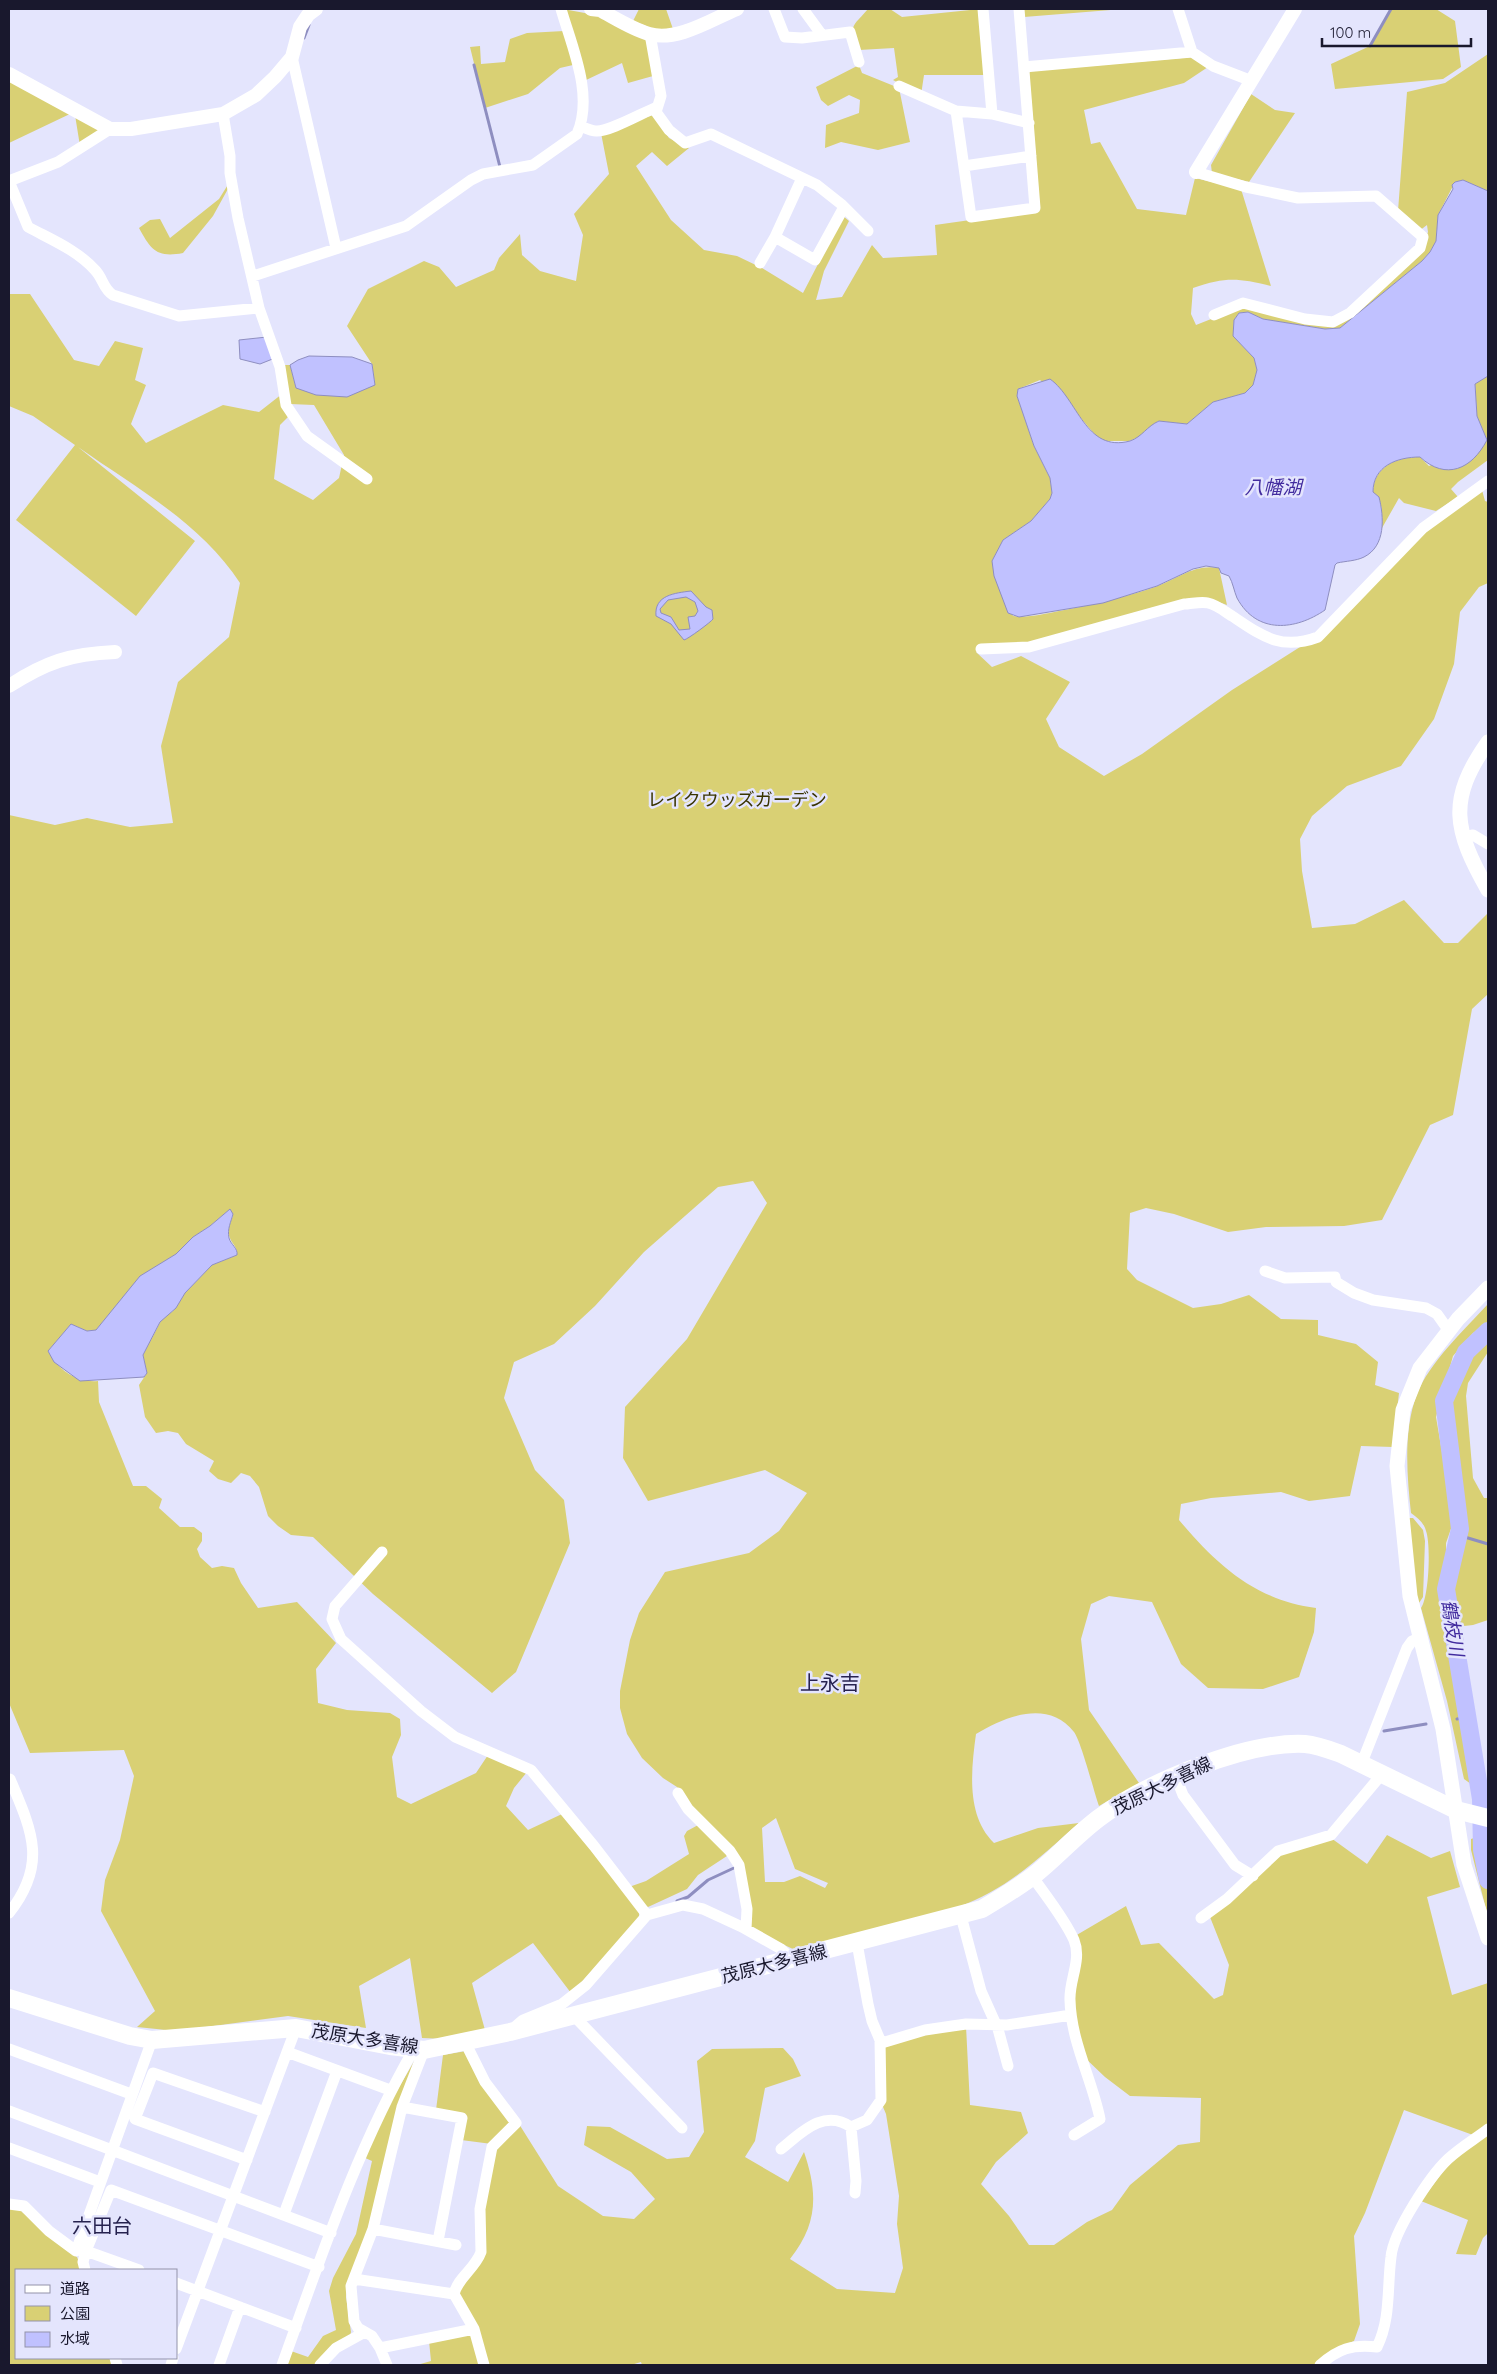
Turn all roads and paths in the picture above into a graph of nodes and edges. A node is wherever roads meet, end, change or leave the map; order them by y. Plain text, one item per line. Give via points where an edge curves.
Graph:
1 (316, 9) edge
2 (561, 9) edge
3 (597, 9) edge
4 (737, 9) edge
5 (774, 9) edge
6 (803, 9) edge
7 (983, 9) edge
8 (1019, 9) edge
9 (1178, 9) edge
10 (1295, 9) edge
11 (650, 34) junction
12 (822, 35) junction
13 (1192, 52) junction
14 (292, 57) junction
15 (859, 62) dead end
16 (1024, 67) junction
17 (9, 74) edge
18 (1252, 81) junction
19 (899, 86) dead end
20 (657, 107) junction
21 (956, 111) junction
22 (223, 114) junction
23 (992, 114) junction
24 (1028, 123) junction
25 (580, 126) junction
26 (110, 129) junction
27 (1031, 156) junction
28 (964, 166) junction
29 (1196, 172) joint
30 (802, 178) junction
31 (9, 181) edge
32 (844, 206) junction
33 (868, 231) dead end
34 (775, 237) junction
35 (336, 248) junction
36 (760, 263) dead end
37 (253, 276) junction
38 (259, 308) junction
39 (1214, 315) dead end
40 (367, 479) dead end
41 (1488, 481) edge
42 (981, 649) dead end
43 (115, 652) dead end
44 (9, 686) edge
45 (1488, 742) edge
46 (1463, 837) junction
47 (1488, 844) edge
48 (1488, 890) edge
49 (1265, 1271) dead end
50 (1488, 1288) edge
51 (1449, 1331) junction
52 (382, 1552) dead end
53 (1419, 1638) junction
54 (1362, 1765) junction
55 (1382, 1774) junction
56 (1176, 1777) junction
57 (10, 1779) dead end
58 (678, 1793) dead end
59 (1462, 1812) junction
60 (1488, 1818) edge
61 (1032, 1876) junction
62 (1253, 1876) junction
63 (9, 1912) edge
64 (647, 1915) junction
65 (961, 1916) junction
66 (1201, 1918) dead end
67 (746, 1929) junction
68 (1488, 1938) edge
69 (857, 1943) junction
70 (792, 1959) junction
71 (9, 1998) edge
72 (1071, 2015) junction
73 (574, 2016) junction
74 (995, 2025) junction
75 (296, 2028) junction
76 (510, 2032) junction
77 (152, 2040) junction
78 (880, 2040) junction
79 (465, 2042) junction
80 (419, 2049) junction
81 (9, 2050) edge
82 (287, 2052) junction
83 (1008, 2066) dead end
84 (337, 2071) junction
85 (390, 2090) junction
86 (131, 2094) junction
87 (402, 2107) junction
88 (9, 2111) edge
89 (265, 2112) junction
90 (851, 2127) junction
91 (682, 2128) dead end
92 (1488, 2129) edge
93 (1074, 2135) dead end
94 (9, 2148) edge
95 (780, 2149) dead end
96 (111, 2150) junction
97 (247, 2160) junction
98 (100, 2182) junction
99 (855, 2193) dead end
100 (234, 2196) junction
101 (9, 2204) edge
102 (284, 2214) junction
103 (373, 2229) junction
104 (221, 2230) junction
105 (331, 2232) junction
106 (438, 2241) junction
107 (456, 2245) dead end
108 (86, 2251) junction
109 (319, 2267) junction
110 (85, 2269) edge
111 (137, 2269) edge
112 (354, 2279) junction
113 (178, 2285) edge
114 (198, 2291) junction
115 (454, 2294) junction
116 (240, 2307) junction
117 (296, 2328) junction
118 (474, 2329) junction
119 (365, 2332) junction
120 (178, 2344) edge
121 (380, 2348) junction
122 (219, 2365) edge
123 (282, 2365) edge
124 (320, 2365) edge
125 (387, 2365) edge
126 (484, 2365) edge
127 (1320, 2365) edge

1 - 14 street via 300,27
2 - 25 street via 584,102
3 - 11 street
4 - 11 street via 686,31
5 - 12 street via 785,37
6 - 12 street
7 - 23 street
8 - 16 street
9 - 13 street
10 - 18 street
11 - 20 street via 661,96
12 - 15 street via 850,32
13 - 16 street
13 - 18 street via 1213,66
14 - 22 street via 256,95
14 - 35 street
16 - 24 street
17 - 26 street
18 - 29 street
19 - 21 street
20 - 25 street via 610,129 596,131
20 - 30 street via 656,112 669,130 685,143 711,134
21 - 23 street
21 - 28 street
22 - 26 street via 131,129
22 - 37 street via 230,173
23 - 24 street
24 - 27 street
25 - 35 street via 577,134 533,165 483,174 406,226
26 - 31 street via 58,162
27 - 28 street
27 - 28 street via 1035,208 971,217
29 - 39 street via 1246,188 1298,198 1376,196 1423,237 1420,248 1350,313 1333,322 1305,319 1243,303
30 - 32 street
30 - 34 street
31 - 38 street via 28,228 78,254 96,270 107,291 113,295 180,316
32 - 33 street
32 - 34 street via 816,260
34 - 36 street
35 - 37 street
37 - 38 street
38 - 40 street via 280,368 286,405 295,421 306,436
41 - 42 street via 1423,528 1318,637 1306,641 1295,644 1276,642 1206,602 1184,604 1029,648
43 - 44 street via 62,659 37,668
45 - 46 main road via 1462,788
46 - 47 street via 1473,835
46 - 48 main road
49 - 51 street via 1284,1278 1335,1277 1336,1282 1364,1296 1426,1308 1437,1314
50 - 51 main road
51 - 53 main road via 1420,1368 1403,1410 1397,1466 1410,1596
52 - 64 street via 335,1606 332,1619 341,1639 450,1733 531,1770
53 - 54 street via 1407,1648
53 - 59 main road
54 - 55 main road, 茂原大多喜線
54 - 56 main road, 茂原大多喜線 via 1324,1748 1290,1745 1232,1754
55 - 59 main road, 茂原大多喜線
55 - 62 street via 1332,1835 1278,1851
56 - 61 main road, 茂原大多喜線 via 1101,1817
56 - 62 street via 1183,1795 1235,1866
57 - 63 street via 34,1854 28,1885
58 - 67 street via 688,1809 730,1851 739,1865
59 - 60 main road, 茂原大多喜線
59 - 68 main road via 1464,1865
61 - 65 main road, 茂原大多喜線 via 982,1909
61 - 72 street via 1070,1933 1076,1948
62 - 66 street
64 - 67 street via 692,1905
64 - 76 street via 586,1985 562,2004 523,2020
65 - 69 main road, 茂原大多喜線
65 - 74 street via 981,1991
67 - 70 street
69 - 70 main road, 茂原大多喜線
69 - 78 street via 872,2021
70 - 73 main road, 茂原大多喜線
71 - 77 main road, 茂原大多喜線
72 - 74 street
72 - 93 street via 1082,2065 1100,2119
73 - 76 main road, 茂原大多喜線
73 - 91 street
74 - 78 street via 966,2024 925,2030 885,2042
74 - 83 street
75 - 77 main road, 茂原大多喜線
75 - 80 main road, 茂原大多喜線
75 - 82 street
76 - 79 main road, 茂原大多喜線
77 - 86 street
78 - 90 street via 881,2100 867,2120
79 - 80 main road, 茂原大多喜線
79 - 115 street via 485,2082 516,2123 492,2147 480,2209 481,2252 459,2280
80 - 85 street
80 - 87 street
81 - 86 street
82 - 84 street
82 - 89 street
84 - 85 street
84 - 102 street
85 - 105 street via 366,2140
86 - 96 street
87 - 103 street
87 - 106 street via 462,2118
88 - 96 street
89 - 97 street
89 - 97 street via 153,2073 136,2119
90 - 95 street via 842,2121 823,2120 809,2126
90 - 99 street
92 - 127 street via 1447,2160 1405,2219 1391,2254 1388,2310 1377,2347 1349,2346 1338,2350
94 - 98 street
96 - 98 street
96 - 100 street
97 - 100 street
98 - 101 street via 76,2251 49,2231 24,2206
100 - 102 street
100 - 104 street
102 - 105 street
103 - 106 street
103 - 112 street
104 - 108 street via 111,2190
104 - 109 street
104 - 114 street
105 - 109 street
106 - 107 street
108 - 110 street
108 - 111 street
109 - 117 street
112 - 115 street
112 - 119 street via 351,2286 352,2313 358,2328
113 - 114 street
114 - 116 street
114 - 120 street
115 - 118 street
116 - 117 street
116 - 122 street
117 - 123 street
118 - 121 street
118 - 126 street
119 - 121 street
119 - 124 street via 336,2348
121 - 125 street

